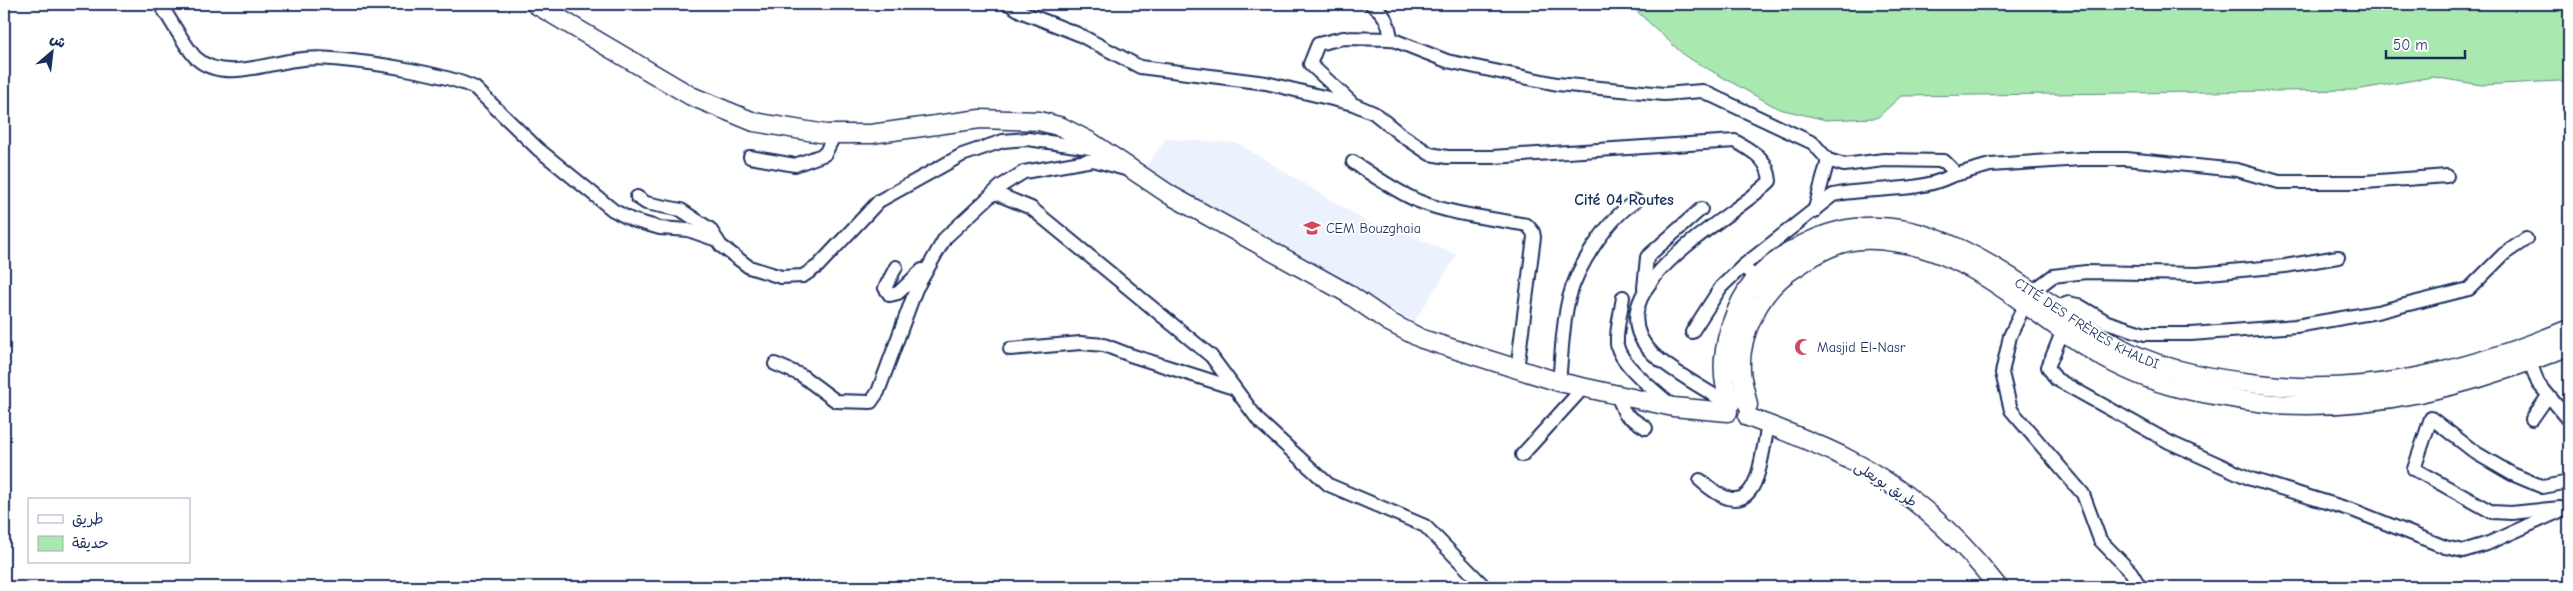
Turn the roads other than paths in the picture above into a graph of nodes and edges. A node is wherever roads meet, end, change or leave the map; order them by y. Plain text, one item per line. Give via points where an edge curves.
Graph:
1 (160, 4) edge
2 (535, 4) edge
3 (1009, 4) edge
4 (1372, 4) edge
5 (1392, 39) junction
6 (1353, 104) junction
7 (835, 134) junction
8 (1102, 150) junction
9 (750, 157) dead end
10 (1828, 160) junction
11 (1353, 162) dead end
12 (1137, 173) junction
13 (1951, 176) junction
14 (2447, 176) dead end
15 (995, 192) junction
16 (638, 197) dead end
17 (1636, 202) dead end
18 (1700, 208) dead end
19 (1814, 212) junction
20 (2526, 239) dead end
21 (717, 240) junction
22 (2338, 257) dead end
23 (931, 262) junction
24 (1743, 266) junction
25 (896, 267) dead end
26 (1756, 279) junction
27 (1644, 288) junction
28 (1623, 297) dead end
29 (2029, 298) junction
30 (2050, 312) junction
31 (2069, 325) junction
32 (2569, 328) edge
33 (1692, 332) dead end
34 (2569, 346) edge
35 (1010, 349) dead end
36 (2527, 355) junction
37 (775, 364) dead end
38 (1517, 370) junction
39 (1642, 379) junction
40 (1559, 382) junction
41 (1234, 388) junction
42 (1583, 388) junction
43 (1617, 395) junction
44 (2548, 396) junction
45 (1639, 400) junction
46 (1673, 407) junction
47 (1737, 408) junction
48 (2532, 419) dead end
49 (2569, 420) edge
50 (1768, 425) junction
51 (1646, 428) dead end
52 (1522, 455) dead end
53 (1700, 480) dead end
54 (2569, 482) edge
55 (2569, 507) edge
56 (1484, 587) edge
57 (1998, 587) edge
58 (2140, 587) edge

1 - 21 street via 196,58 218,70 297,59 333,59 464,82 475,88 538,149 613,210 632,220 660,228 688,230
2 - 7 main road, طريق بويعلى via 691,96 754,122
3 - 6 street via 1078,34 1140,67 1266,83
4 - 5 street via 1389,23
5 - 6 street via 1344,38 1318,44 1310,64
5 - 10 street via 1447,61 1557,84 1664,94 1702,91 1813,143
6 - 27 street via 1374,113 1430,154 1447,157 1735,141 1758,155 1769,169 1770,181 1756,196 1715,221
7 - 8 main road, طريق بويعلى via 871,134 980,119 1038,120 1062,127
7 - 9 street via 825,154 795,165
8 - 12 main road, طريق بويعلى
8 - 21 street via 1028,139 1003,141 962,155 879,201 818,266 803,276 781,277 749,267
10 - 13 street via 1844,165 1884,160 1944,161 1952,169
10 - 19 street
11 - 38 street via 1390,187 1419,201 1531,228 1534,237
12 - 15 street via 1093,160 1024,172
12 - 38 main road, طريق بويعلى via 1178,200 1347,293 1422,340
13 - 14 street via 1990,165 2081,159 2126,159 2237,170 2279,182 2364,182
13 - 19 street via 1913,188 1850,191 1833,195
15 - 23 street via 944,238
15 - 41 street via 1030,208 1211,356
16 - 21 street via 646,203 682,210 710,229
17 - 40 street via 1610,223 1574,283 1567,309
18 - 27 street via 1647,257
19 - 24 street
20 - 30 street via 2504,254 2469,289 2377,312 2296,326 2145,334 2107,322 2078,305 2068,303
22 - 29 street via 2285,266 2198,274 2086,272 2053,276
23 - 25 street via 898,293 890,295 885,288
23 - 37 street via 916,289 878,392 871,402 836,401 801,375
24 - 26 street
24 - 33 street via 1721,287
26 - 29 main road, CITÉ DES FRÈRES KHALDI via 1789,252 1814,239 1838,230 1876,226 1901,229 1954,246 1999,269
26 - 47 main road, CITÉ DES FRÈRES KHALDI via 1734,314 1725,349 1723,378
27 - 47 street via 1638,325 1647,347 1654,355
28 - 39 street via 1617,338 1619,351
29 - 30 main road, CITÉ DES FRÈRES KHALDI
29 - 47 main road, CITÉ DES FRÈRES KHALDI via 1970,266 1925,248 1871,239 1840,244 1815,254 1783,276 1761,302 1747,330
29 - 58 street via 2010,336 2002,373 2011,410 2083,494 2100,540 2131,572
30 - 31 main road, CITÉ DES FRÈRES KHALDI
31 - 36 main road, CITÉ DES FRÈRES KHALDI via 2157,363 2225,379 2296,388 2348,388 2418,378 2485,361
31 - 55 street via 2048,367 2056,378 2169,442 2252,479 2354,511 2463,551 2489,543
32 - 36 main road, CITÉ DES FRÈRES KHALDI
34 - 36 main road, CITÉ DES FRÈRES KHALDI
35 - 41 street via 1081,343 1104,345
36 - 44 street via 2538,383
38 - 40 main road, طريق بويعلى
39 - 45 street
39 - 46 street
40 - 42 main road, طريق بويعلى
41 - 56 street via 1259,421 1329,485 1425,526
42 - 43 main road, طريق بويعلى
42 - 52 street
43 - 45 main road, طريق بويعلى
43 - 51 street via 1626,414
44 - 48 street
44 - 49 street
45 - 46 main road, طريق بويعلى
46 - 47 main road, طريق بويعلى
47 - 50 main road, طريق بويعلى
50 - 53 street via 1755,486 1746,496 1735,500 1723,498
50 - 57 main road, طريق بويعلى via 1846,458 1904,493 1938,522
54 - 55 street via 2543,487 2512,474 2476,453 2431,418 2414,469 2492,512

